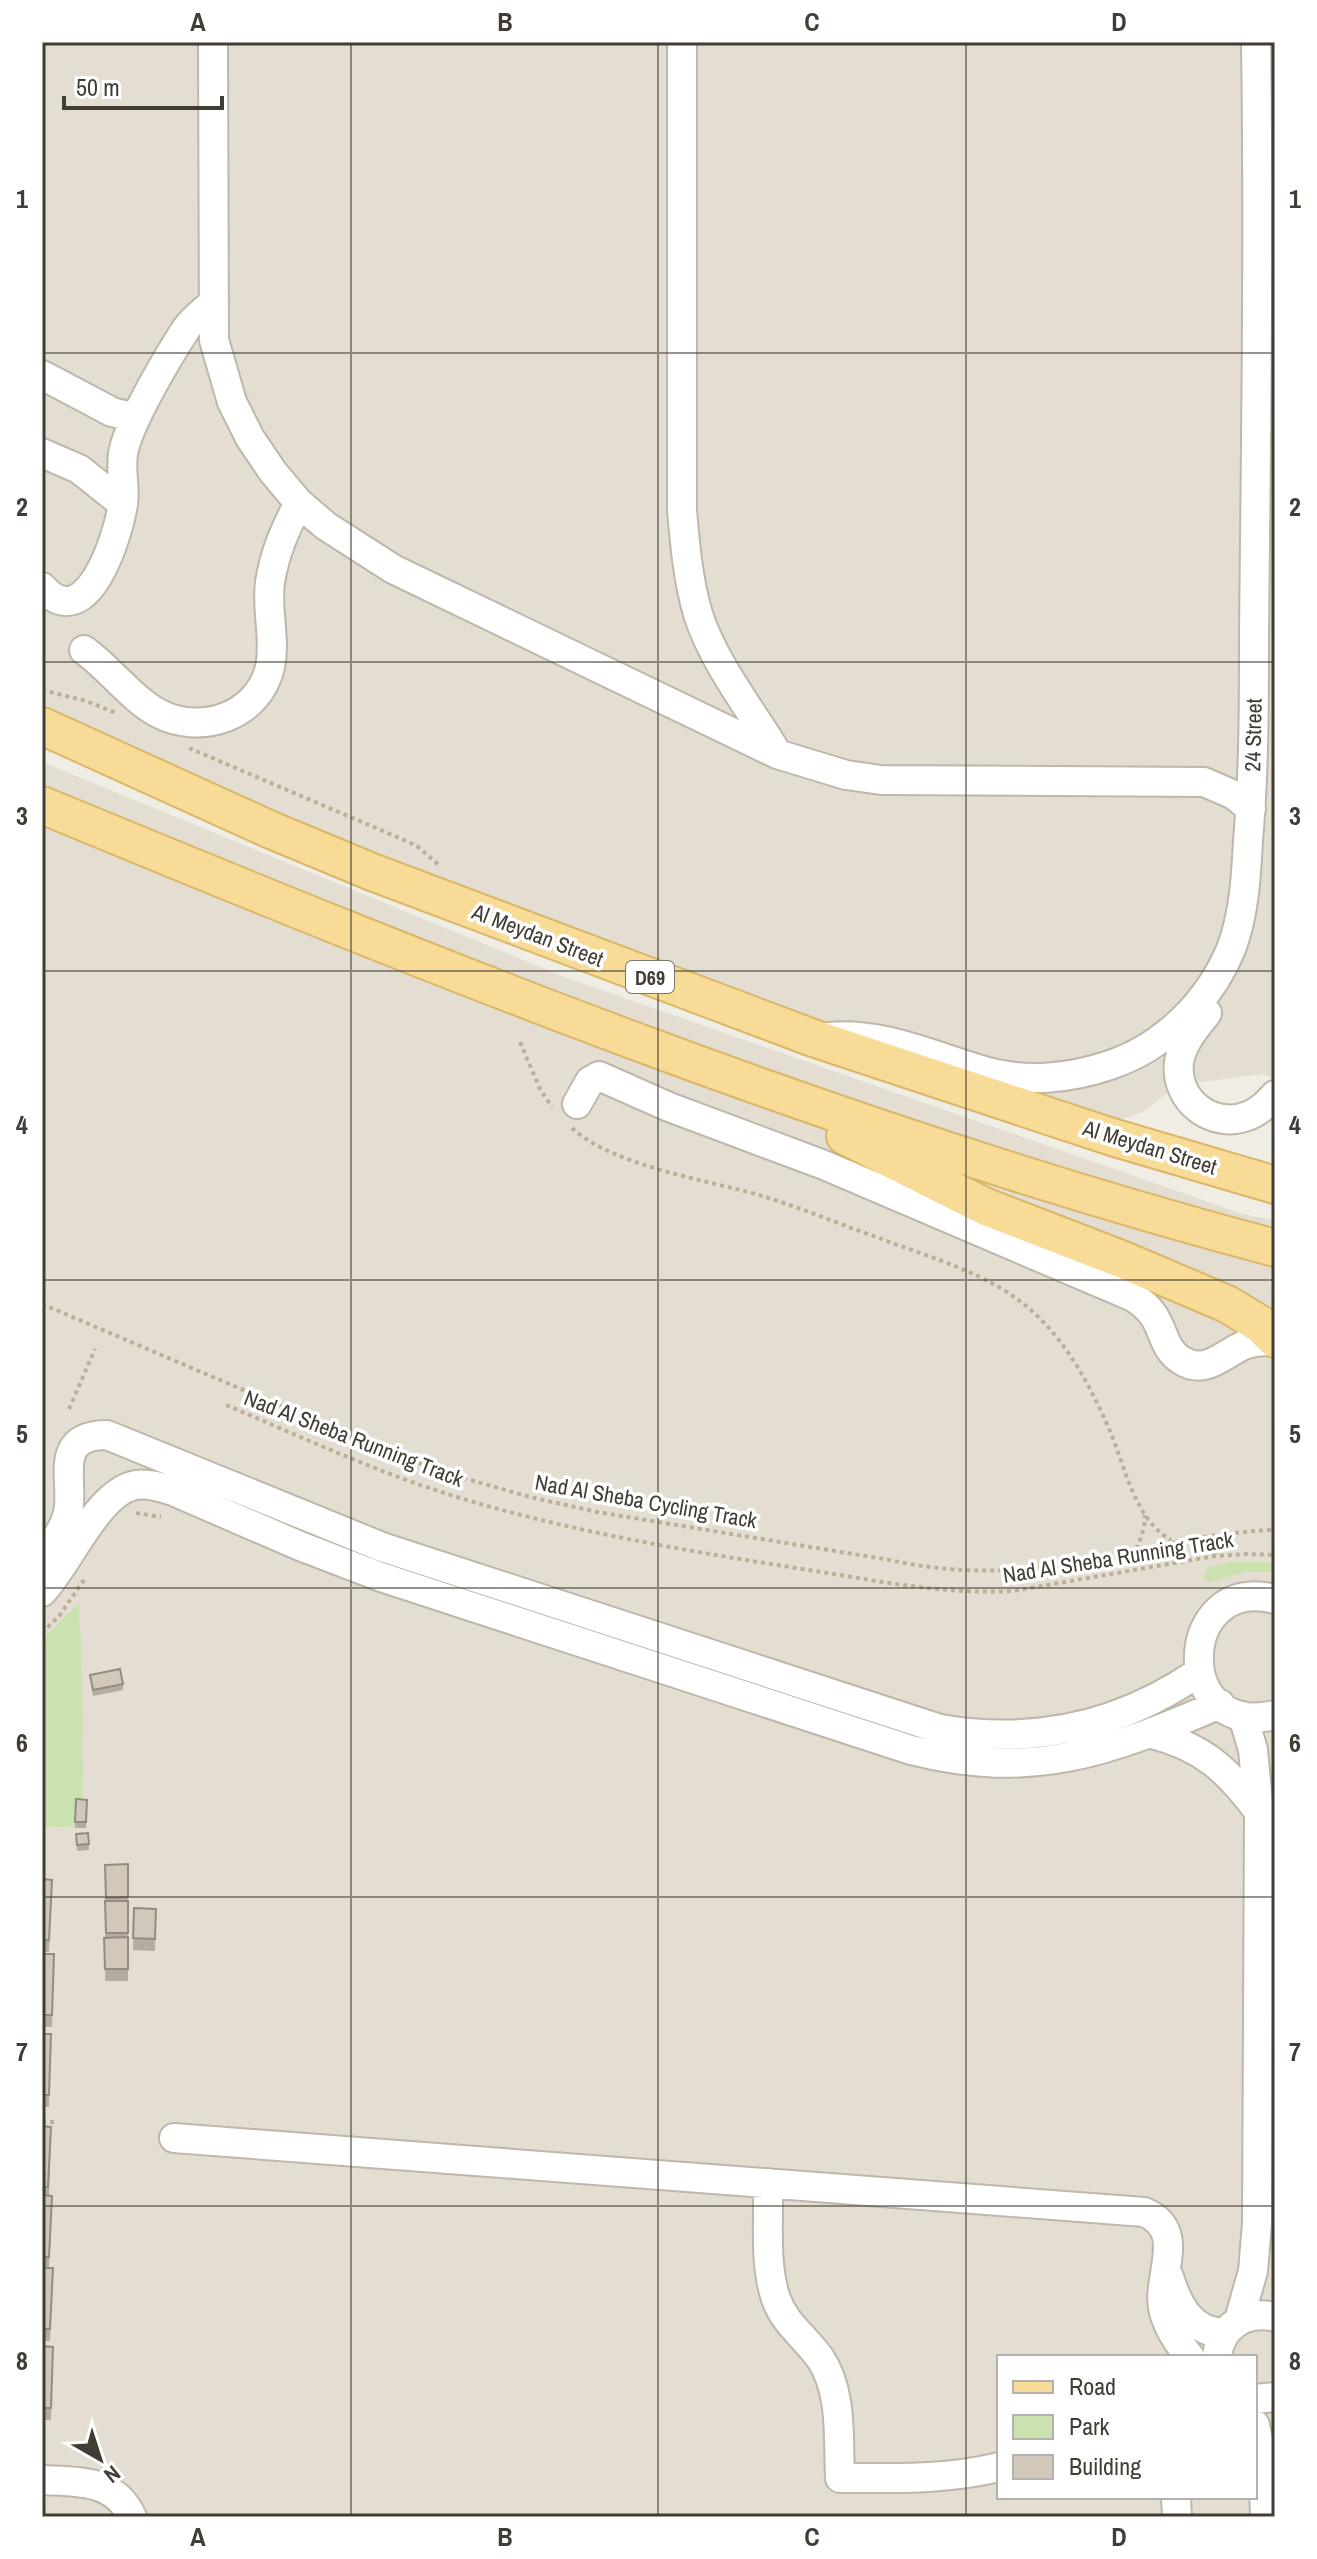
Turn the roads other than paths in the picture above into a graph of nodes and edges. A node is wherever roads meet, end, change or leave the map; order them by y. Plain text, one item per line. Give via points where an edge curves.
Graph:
1 (213, 42) edge
2 (682, 42) edge
3 (1256, 42) edge
4 (213, 303) junction
5 (42, 375) edge
6 (136, 418) junction
7 (42, 453) edge
8 (299, 503) junction
9 (123, 504) junction
10 (42, 587) edge
11 (84, 650) dead end
12 (42, 726) edge
13 (1253, 743) junction
14 (777, 754) junction
15 (1204, 782) junction
16 (42, 805) edge
17 (1251, 809) junction
18 (1217, 976) junction
19 (813, 1038) junction
20 (1275, 1095) edge
21 (815, 1107) junction
22 (567, 1114) road end
23 (1275, 1185) edge
24 (1275, 1248) edge
25 (1238, 1310) junction
26 (1275, 1340) edge
27 (1232, 1352) junction
28 (70, 1504) junction
29 (42, 1535) edge
30 (74, 1550) junction
31 (42, 1557) edge
32 (42, 1592) edge
33 (1275, 1599) edge
34 (42, 1611) edge
35 (1199, 1672) junction
36 (1232, 1710) junction
37 (1275, 1715) edge
38 (1152, 1734) junction
39 (1259, 1812) junction
40 (1266, 2048) edge
41 (174, 2138) dead end
42 (768, 2183) junction
43 (1167, 2273) junction
44 (1275, 2317) edge
45 (1227, 2337) edge
46 (1188, 2355) edge
47 (1275, 2423) edge
48 (1257, 2431) edge
49 (1269, 2465) edge
50 (997, 2467) edge
51 (42, 2480) edge
52 (132, 2517) edge
53 (1265, 2517) edge

1 - 4 street
2 - 14 street via 685,546 699,615 713,649
3 - 13 street, 24 Street
4 - 6 street via 188,326
4 - 8 street via 214,340 232,402 250,438
5 - 6 street via 112,412
6 - 9 street via 124,449
7 - 9 street via 79,469
8 - 11 street via 274,559 270,666 260,690 242,709 218,721 172,719 145,704
8 - 14 street via 393,569
9 - 10 street via 107,557 90,588 67,601
12 - 19 main road, Al Meydan Street / D69 via 372,872
13 - 15 street
13 - 17 street, 24 Street
14 - 15 street via 881,780
15 - 17 street
16 - 21 main road via 511,995
17 - 18 street, 24 Street via 1241,917
18 - 19 street, 24 Street via 1186,1017 1152,1045 1112,1065 1064,1076 990,1073 880,1038
18 - 20 street via 1215,1001 1192,1032 1179,1062 1187,1097 1206,1114 1232,1118 1248,1116
19 - 23 main road, Al Meydan Street / D69
21 - 24 main road via 1147,1214
21 - 25 main road via 848,1138 975,1201
22 - 27 street via 599,1076 1133,1297 1150,1309 1173,1354 1188,1364 1211,1364
25 - 26 main road
25 - 27 street
26 - 27 street
28 - 29 street
28 - 31 street via 62,1529
28 - 35 street via 70,1456 85,1440 107,1435 409,1557 916,1723 965,1733 1014,1736 1082,1727 1135,1709
30 - 32 street
30 - 34 street via 65,1582
30 - 38 street via 103,1505 130,1487 153,1485 394,1581 911,1750 971,1762 1032,1763 1092,1753
33 - 35 street via 1254,1596 1218,1612 1202,1633
35 - 36 street via 1210,1695
36 - 37 street
36 - 38 street
36 - 39 street via 1253,1750
38 - 39 street via 1211,1759
39 - 40 street
40 - 45 street via 1257,2247 1248,2296
41 - 42 street
42 - 43 street via 1144,2212 1164,2227
42 - 50 street via 773,2288 784,2316 821,2359 832,2384 840,2478 921,2478
43 - 45 street via 1194,2324
43 - 46 street via 1164,2310 1173,2335
44 - 45 street via 1251,2315
47 - 49 street
48 - 49 street
49 - 53 street
51 - 52 street via 103,2486 119,2497

